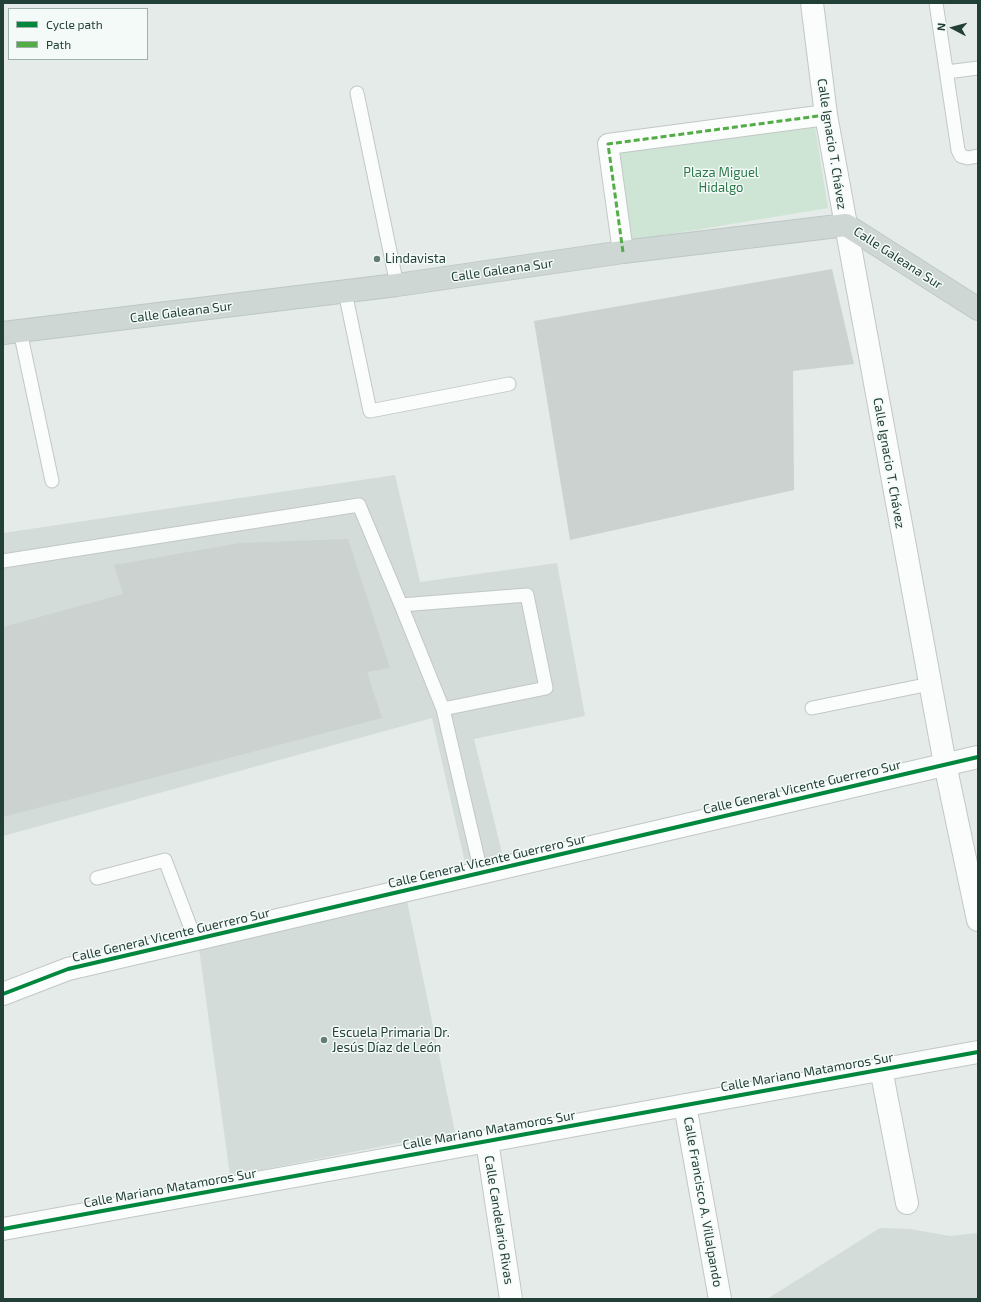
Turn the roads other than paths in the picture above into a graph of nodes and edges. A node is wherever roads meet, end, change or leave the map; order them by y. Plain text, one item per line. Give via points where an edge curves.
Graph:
1 (812, 3) edge
2 (936, 3) edge
3 (978, 68) edge
4 (947, 72) junction
5 (357, 93) dead end
6 (826, 115) junction
7 (978, 156) edge
8 (846, 225) junction
9 (623, 252) junction
10 (397, 285) junction
11 (346, 292) junction
12 (978, 309) edge
13 (12, 332) edge
14 (509, 384) dead end
15 (52, 481) dead end
16 (3, 561) edge
17 (401, 605) junction
18 (930, 684) junction
19 (812, 708) dead end
20 (443, 709) junction
21 (978, 757) edge
22 (945, 764) junction
23 (481, 872) junction
24 (96, 878) dead end
25 (978, 920) edge
26 (195, 939) junction
27 (3, 994) edge
28 (978, 1052) edge
29 (881, 1069) junction
30 (685, 1104) junction
31 (487, 1141) junction
32 (907, 1204) dead end
33 (3, 1229) edge
34 (510, 1299) edge
35 (720, 1299) edge

1 - 6 street, Calle Ignacio T. Chávez
2 - 4 lane
3 - 4 lane
4 - 7 lane via 958,150 961,156
5 - 10 lane
6 - 8 street, Calle Ignacio T. Chávez
6 - 9 street via 608,144
8 - 9 main road, Calle Galeana Sur
8 - 12 main road, Calle Galeana Sur
8 - 18 street, Calle Ignacio T. Chávez
9 - 10 main road, Calle Galeana Sur
10 - 11 main road, Calle Galeana Sur
11 - 13 main road, Calle Galeana Sur
11 - 14 lane via 370,411
13 - 15 lane
16 - 17 lane via 359,505
17 - 20 lane
17 - 20 lane via 527,595 546,688
18 - 19 lane
18 - 22 street, Calle Ignacio T. Chávez
20 - 23 lane
21 - 22 street, Calle General Vicente Guerrero Sur
22 - 23 street, Calle General Vicente Guerrero Sur
22 - 25 street, Calle Ignacio T. Chávez
23 - 26 street, Calle General Vicente Guerrero Sur
24 - 26 lane via 166,860
26 - 27 street, Calle General Vicente Guerrero Sur via 68,969
28 - 29 street, Calle Mariano Matamoros Sur
29 - 30 street, Calle Mariano Matamoros Sur
29 - 32 street
30 - 31 street, Calle Mariano Matamoros Sur
30 - 35 street, Calle Francisco A. Villalpando
31 - 33 street, Calle Mariano Matamoros Sur
31 - 34 street, Calle Candelario Rivas

